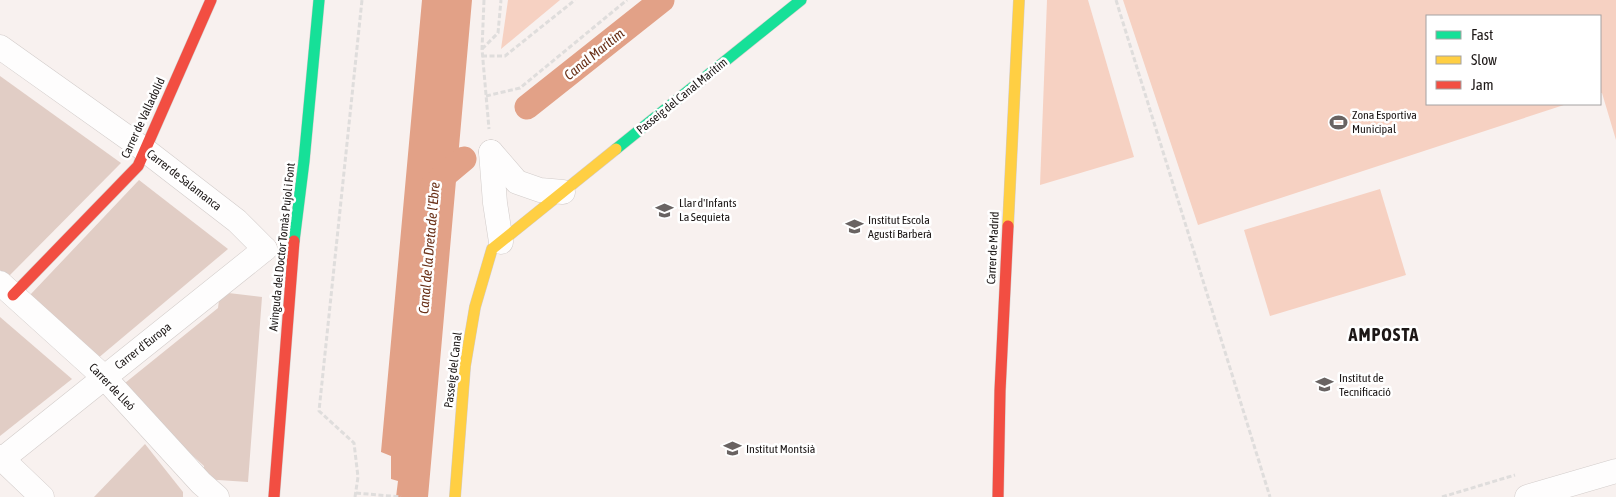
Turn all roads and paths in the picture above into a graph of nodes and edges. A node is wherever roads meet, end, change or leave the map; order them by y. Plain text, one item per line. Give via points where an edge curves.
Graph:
1 (212, 0) edge
2 (318, 0) edge
3 (362, 0) edge
4 (484, 0) edge
5 (500, 0) edge
6 (575, 0) edge
7 (627, 0) edge
8 (801, 0) edge
9 (1019, 0) edge
10 (1116, 0) edge
11 (0, 47) edge
12 (482, 49) junction
13 (482, 56) junction
14 (486, 96) junction
15 (145, 150) junction
16 (491, 152) junction
17 (563, 192) junction
18 (496, 246) junction
19 (265, 249) junction
20 (292, 255) junction
21 (6, 289) edge
22 (104, 377) junction
23 (1, 459) edge
24 (1616, 471) edge
25 (207, 492) edge
26 (356, 495) edge
27 (42, 497) edge
28 (274, 497) edge
29 (401, 497) edge
30 (455, 497) edge
31 (998, 497) edge
32 (1270, 497) edge
33 (1527, 497) edge

1 - 15 street, Carrer de Valladolid
2 - 20 street, Avinguda del Doctor Tomàs Pujol i Font
3 - 26 path via 319,411 354,443 358,477
4 - 12 path
5 - 12 path via 498,34
6 - 13 path via 505,56
7 - 14 path via 520,88
8 - 17 street, Passeig del Canal Marítim
9 - 31 street, Carrer de Madrid
10 - 32 path
11 - 15 street, Carrer de Salamanca
12 - 13 path
13 - 14 path
14 - 16 path
15 - 19 street, Carrer de Salamanca via 237,221
15 - 21 street, Carrer de Valladolid via 138,166
16 - 17 street via 517,182 540,190
16 - 18 street
17 - 18 street, Passeig del Canal Marítim
18 - 30 street, Passeig del Canal via 475,307 465,366
19 - 20 street
19 - 22 street, Carrer d'Europa
20 - 28 street, Avinguda del Doctor Tomàs Pujol i Font
21 - 22 street, Carrer de Lleó
22 - 23 street, Carrer d'Europa
22 - 25 street, Carrer de Lleó
23 - 27 street
24 - 33 street
26 - 29 path

